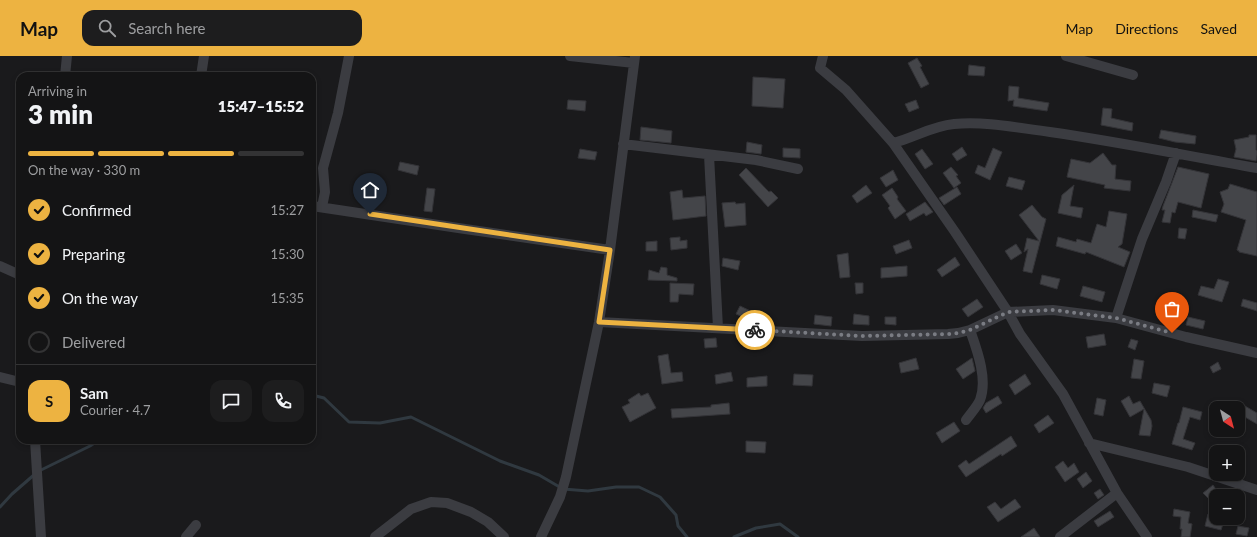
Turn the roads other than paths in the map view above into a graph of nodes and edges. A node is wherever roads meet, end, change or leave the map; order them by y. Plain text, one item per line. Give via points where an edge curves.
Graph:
1 (67, 56) edge
2 (204, 56) edge
3 (349, 56) edge
4 (570, 56) edge
5 (823, 56) edge
6 (1066, 56) edge
7 (635, 60) edge
8 (65, 72) edge
9 (202, 72) edge
10 (1133, 75) dead end
11 (893, 143) junction
12 (623, 144) junction
13 (1176, 153) junction
14 (709, 155) junction
15 (1257, 168) edge
16 (798, 169) dead end
17 (316, 206) edge
18 (322, 207) junction
19 (610, 250) junction
20 (0, 266) edge
21 (16, 273) edge
22 (1008, 312) junction
23 (1116, 318) junction
24 (599, 322) junction
25 (718, 328) junction
26 (970, 330) junction
27 (1257, 353) edge
28 (0, 377) edge
29 (16, 381) edge
30 (966, 420) dead end
31 (1089, 443) junction
32 (35, 444) edge
33 (1257, 490) edge
34 (1117, 494) junction
35 (196, 524) dead end
36 (41, 537) edge
37 (186, 537) edge
38 (375, 537) edge
39 (504, 537) edge
40 (541, 537) edge
41 (1060, 537) edge
42 (1147, 537) edge

1 - 8 street
2 - 9 street
3 - 18 street via 338,113 323,168 325,192
4 - 7 street
5 - 11 street via 820,68 846,90
6 - 10 street
7 - 12 street
11 - 13 street via 951,124 972,122 1101,139
11 - 22 street
12 - 14 street
12 - 19 street
13 - 15 street
13 - 23 street via 1142,240
14 - 16 street via 756,160
14 - 25 street
17 - 18 street
18 - 19 street
19 - 24 street
20 - 21 street
22 - 23 street via 1053,310
22 - 26 street
22 - 31 street via 1020,334 1063,394
23 - 27 street
24 - 25 street
24 - 40 street via 566,477 560,497
25 - 26 street via 862,336 948,334
26 - 30 street via 983,383 980,400
28 - 29 street
31 - 33 street via 1188,467
31 - 34 street
32 - 36 street
34 - 41 street
34 - 42 street
35 - 37 street
38 - 39 street via 411,509 431,502 447,503 471,512 488,522

